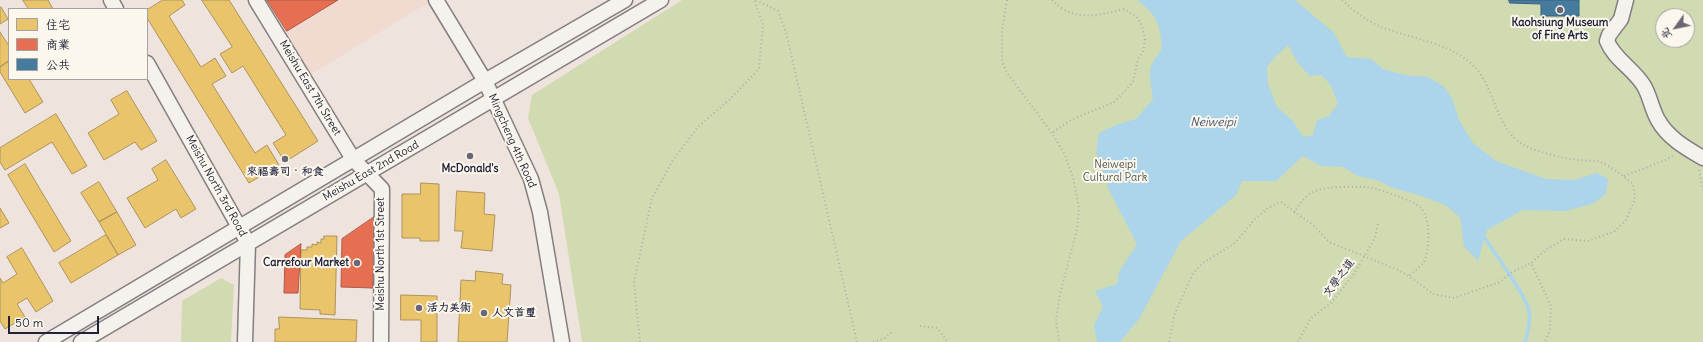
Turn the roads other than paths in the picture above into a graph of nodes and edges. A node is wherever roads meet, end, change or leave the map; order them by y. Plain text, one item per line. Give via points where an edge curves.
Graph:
1 (256, 0) edge
2 (436, 0) edge
3 (624, 0) edge
4 (661, 0) edge
5 (1626, 0) edge
6 (148, 65) edge
7 (485, 81) junction
8 (494, 99) junction
9 (353, 159) junction
10 (1701, 163) edge
11 (368, 172) junction
12 (239, 227) junction
13 (248, 243) junction
14 (46, 342) edge
15 (81, 342) edge
16 (245, 342) edge
17 (381, 342) edge
18 (562, 342) edge

1 - 9 street, Meishu East 7th Street
2 - 7 street, Mingcheng 4th Road
3 - 7 street, Meishu East 2nd Road
4 - 8 street, Meishu East 2nd Road
5 - 10 street via 1622,20 1607,41 1610,49 1644,86 1658,121
6 - 12 street, Meishu North 3rd Road
7 - 8 street, Mingcheng 4th Road
7 - 9 street, Meishu East 2nd Road
8 - 11 street, Meishu East 2nd Road
8 - 18 street, Mingcheng 4th Road via 531,179 540,212
9 - 11 street, Meishu East 7th Street
9 - 12 street, Meishu East 2nd Road
11 - 13 street, Meishu East 2nd Road
11 - 17 street, Meishu North 1st Street via 382,189
12 - 13 street, Meishu North 3rd Road
12 - 14 street, Meishu East 2nd Road
13 - 15 street, Meishu East 2nd Road
13 - 16 street, Meishu North 3rd Road

